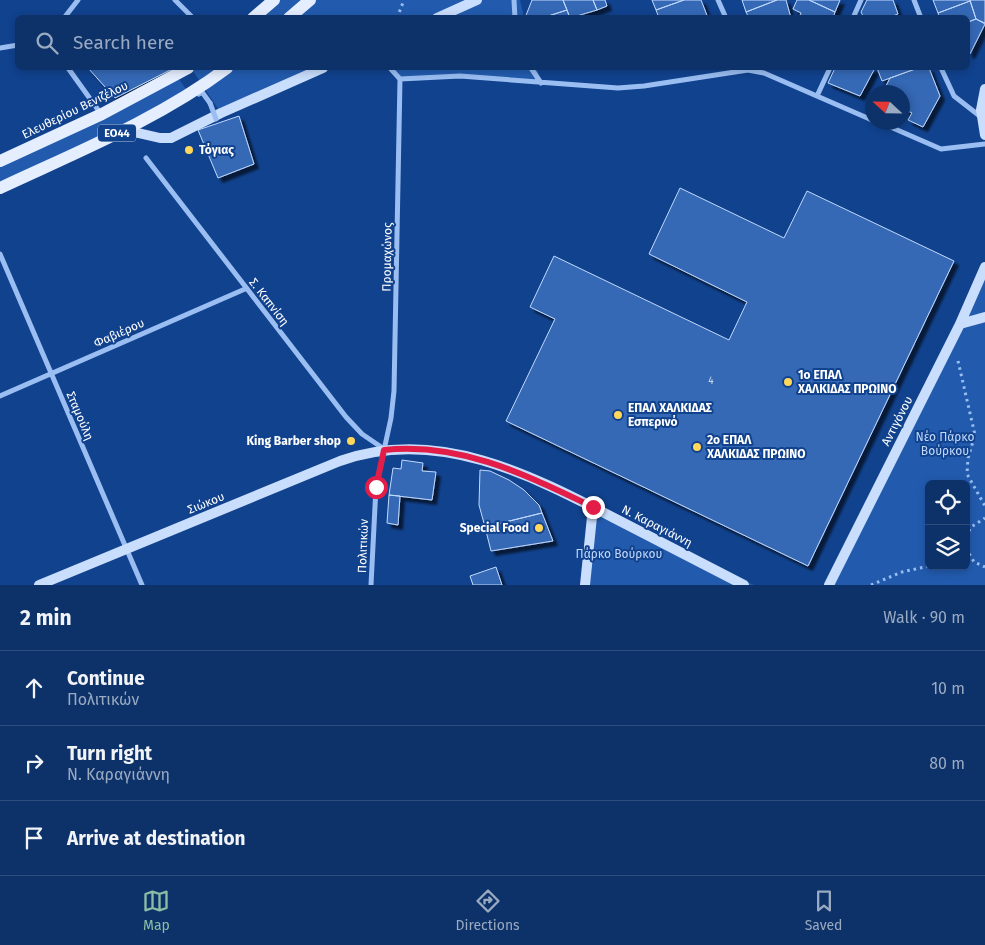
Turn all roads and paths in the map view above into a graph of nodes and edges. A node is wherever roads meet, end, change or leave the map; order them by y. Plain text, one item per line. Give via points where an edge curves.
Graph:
1 (78, 0) edge
2 (176, 0) edge
3 (274, 0) edge
4 (310, 0) edge
5 (404, 0) edge
6 (477, 0) edge
7 (514, 0) edge
8 (718, 0) edge
9 (861, 0) edge
10 (914, 0) edge
11 (66, 15) edge
12 (190, 15) edge
13 (256, 15) edge
14 (292, 15) edge
15 (397, 15) edge
16 (444, 15) edge
17 (516, 15) edge
18 (725, 15) edge
19 (854, 15) edge
20 (920, 15) edge
21 (15, 46) edge
22 (0, 48) edge
23 (69, 70) edge
24 (184, 70) edge
25 (224, 70) edge
26 (318, 70) edge
27 (392, 70) edge
28 (532, 70) edge
29 (742, 70) edge
30 (753, 70) edge
31 (829, 70) edge
32 (942, 70) edge
33 (400, 79) junction
34 (541, 82) junction
35 (985, 89) edge
36 (190, 94) junction
37 (817, 96) junction
38 (102, 114) junction
39 (865, 117) edge
40 (982, 117) junction
41 (217, 121) dead end
42 (124, 130) junction
43 (897, 130) edge
44 (985, 135) edge
45 (985, 144) edge
46 (146, 158) dead end
47 (0, 161) edge
48 (0, 188) edge
49 (0, 254) edge
50 (985, 267) edge
51 (245, 289) junction
52 (985, 316) edge
53 (960, 324) junction
54 (953, 338) junction
55 (51, 373) junction
56 (0, 396) edge
57 (384, 450) junction
58 (985, 506) edge
59 (593, 507) junction
60 (985, 518) edge
61 (970, 529) edge
62 (126, 549) junction
63 (970, 559) edge
64 (925, 567) edge
65 (985, 567) edge
66 (40, 585) edge
67 (142, 585) edge
68 (372, 585) edge
69 (585, 585) edge
70 (744, 585) edge
71 (829, 585) edge
72 (871, 585) edge

1 - 11 street
2 - 12 street
3 - 13 main road
4 - 14 main road
5 - 15 path
6 - 16 street
7 - 17 street
8 - 18 street
9 - 19 street
10 - 20 street
21 - 22 street
23 - 38 street
24 - 38 main road, Ελευθερίου Βενιζέλου / ΕΟ44
25 - 36 main road, ΕΟ44
26 - 42 street via 172,138
27 - 33 street
28 - 34 street
29 - 34 street via 618,88
30 - 37 street
31 - 37 street
32 - 40 street via 954,96
33 - 34 street via 441,76
33 - 57 street, Προμαχώνος via 394,390
35 - 40 street
36 - 41 street, bridge via 197,96 202,92 210,102
36 - 42 main road, ΕΟ44
37 - 39 street
38 - 47 main road, Ελευθερίου Βενιζέλου / ΕΟ44
40 - 44 street
42 - 48 main road, ΕΟ44
43 - 45 street via 941,149
46 - 51 street, Σ. Καπνίση
49 - 55 street, Σταμούλη
50 - 53 street, Αντιγόνου
51 - 55 street, Φαβιέρου
51 - 57 street, Σ. Καπνίση via 346,416 362,434
52 - 53 street
53 - 54 street, Αντιγόνου
54 - 58 path via 976,435 966,474
54 - 71 street, Αντιγόνου
55 - 56 street, Φαβιέρου
55 - 62 street, Σταμούλη
57 - 59 street, Ν. Καραγιάννη via 420,450 485,460 511,468
57 - 62 street, Σιώκου via 340,462
57 - 68 street, Πολιτικών via 376,487
59 - 69 street
59 - 70 street, Ν. Καραγιάννη
60 - 61 path
62 - 66 street, Σιώκου
62 - 67 street, Σταμούλη
63 - 65 path
64 - 72 path

